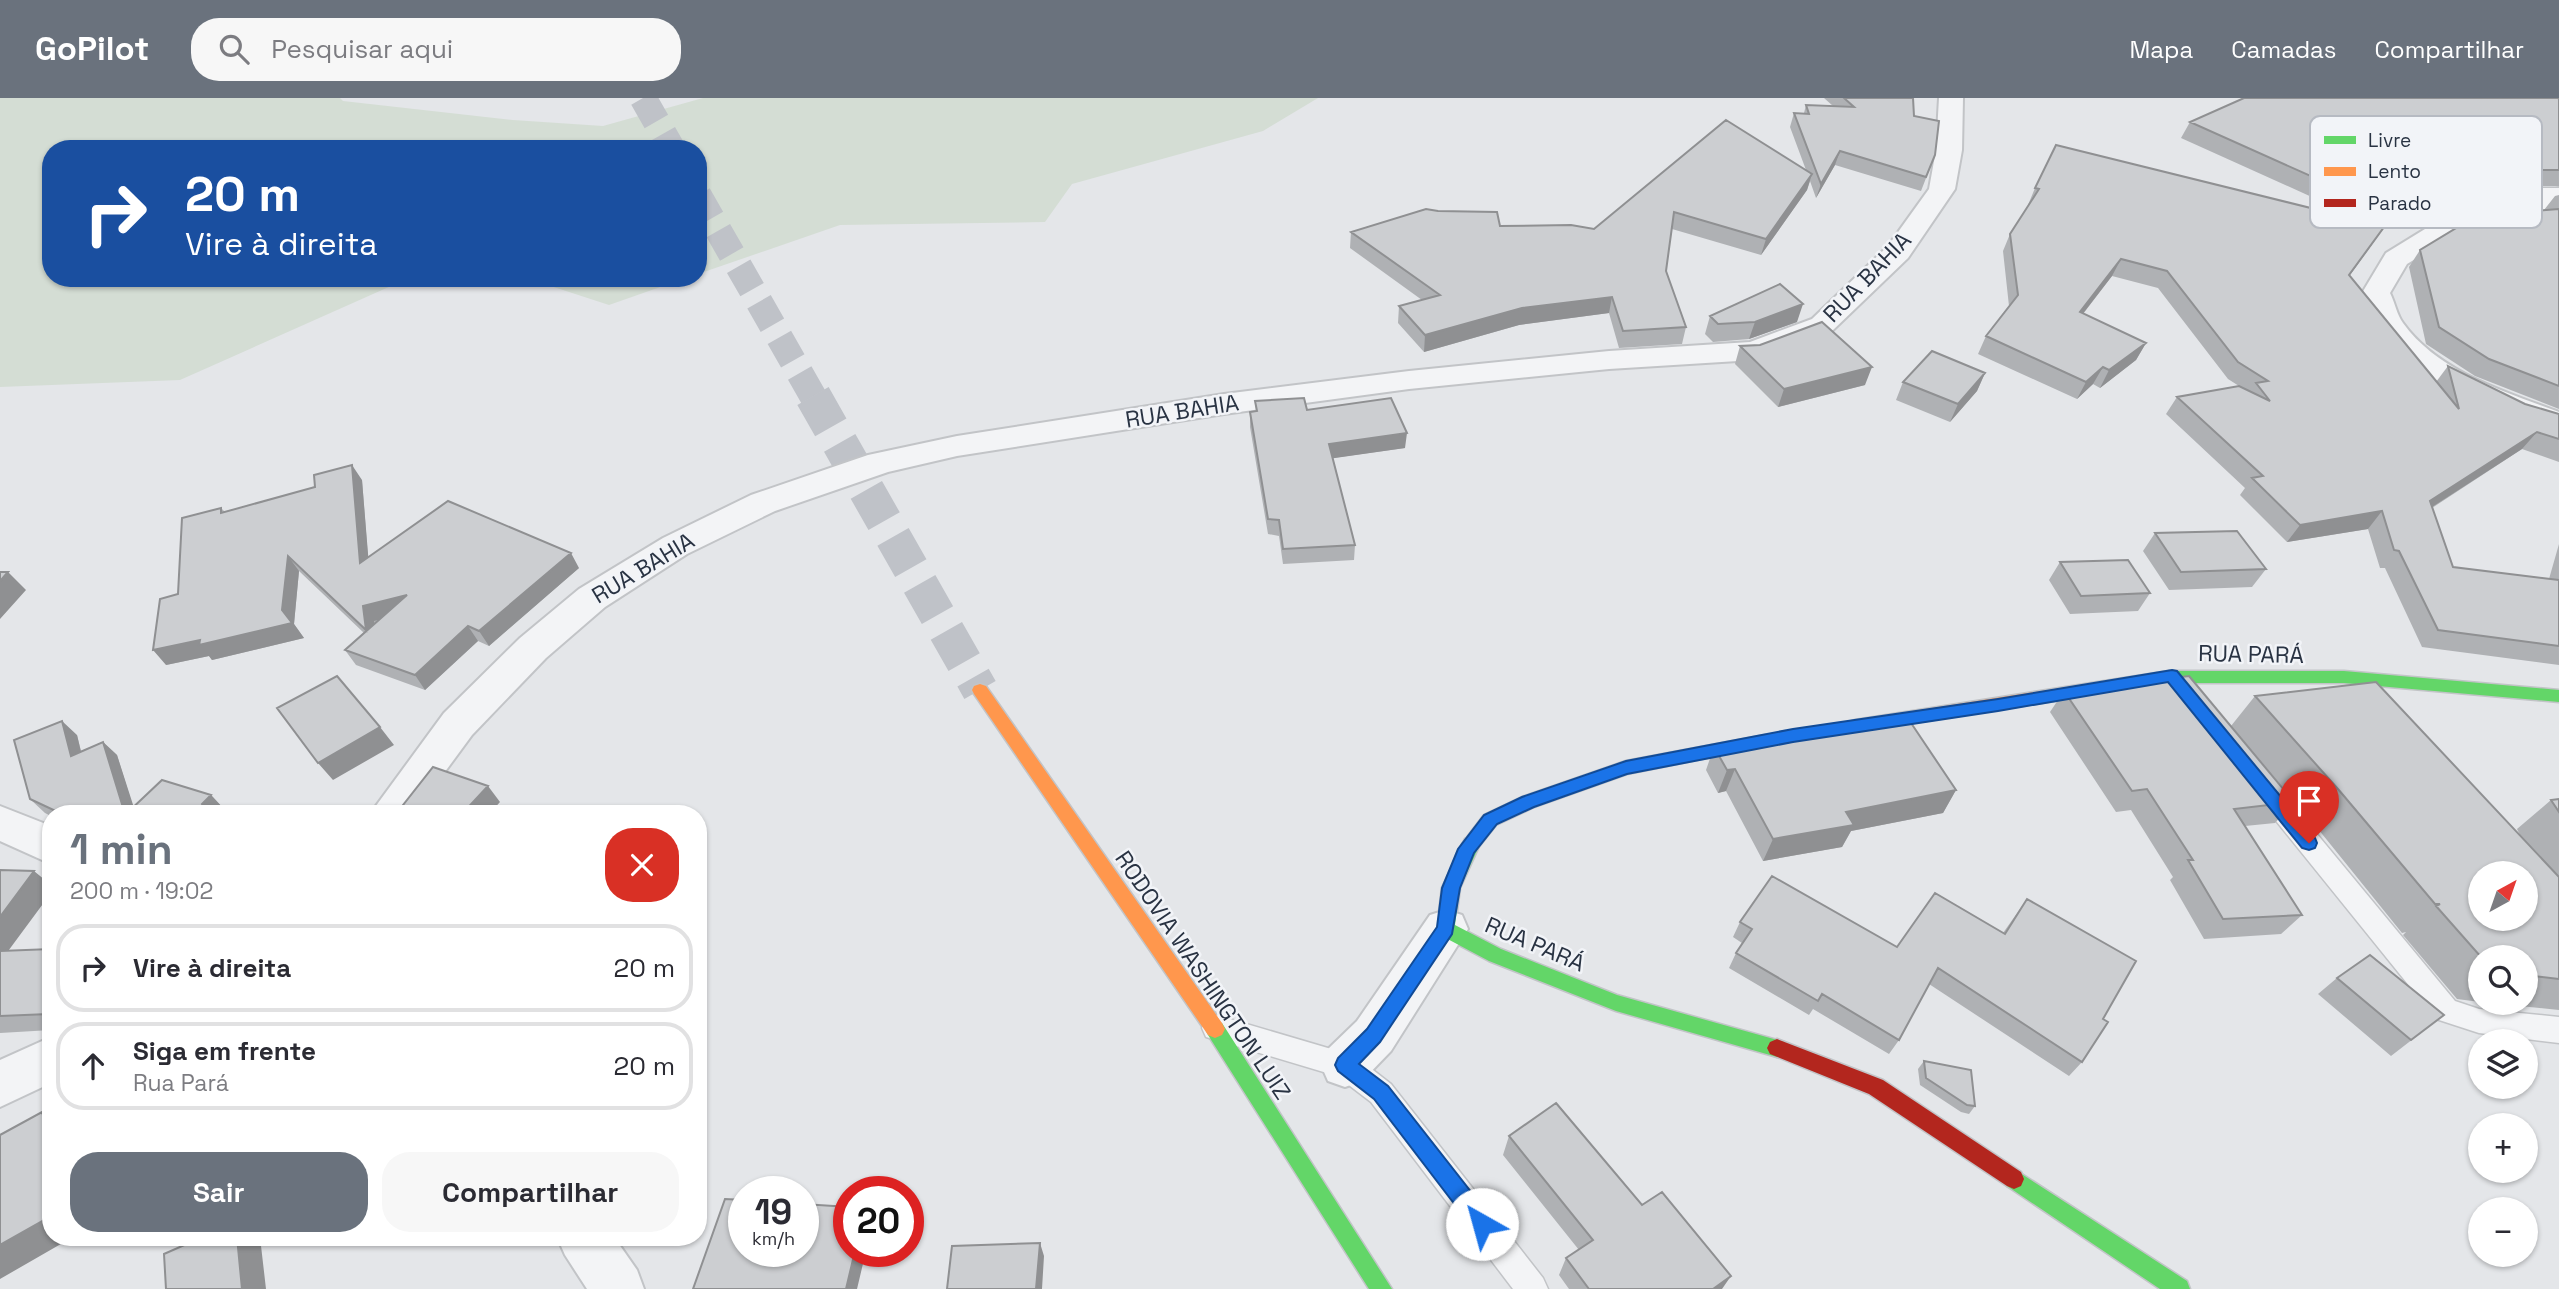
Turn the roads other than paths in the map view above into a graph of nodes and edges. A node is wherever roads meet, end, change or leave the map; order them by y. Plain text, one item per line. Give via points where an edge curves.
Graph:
1 (1951, 98) edge
2 (2559, 194) edge
3 (2542, 200) edge
4 (2456, 228) edge
5 (2559, 424) edge
6 (2172, 676) junction
7 (980, 690) tunnel mouth
8 (2559, 696) edge
9 (2189, 697) edge
10 (1834, 729) edge
11 (1780, 738) edge
12 (2251, 773) edge
13 (398, 805) edge
14 (0, 823) edge
15 (42, 840) edge
16 (1446, 929) junction
17 (1214, 1028) junction
18 (2559, 1030) edge
19 (42, 1063) edge
20 (1345, 1065) junction
21 (0, 1084) edge
22 (589, 1246) edge
23 (618, 1289) edge
24 (1381, 1289) edge
25 (1532, 1289) edge
26 (2179, 1289) edge

1 - 13 street, RUA BAHIA via 1942,189 1898,252 1822,325 1754,351 1409,380 1224,404 957,446 880,463 763,503 675,546 592,598 533,648 458,724
2 - 3 street
4 - 5 street via 2396,258 2376,293 2390,327 2430,366
6 - 8 main road, RUA PARÁ via 2344,677
6 - 9 lane
6 - 10 main road, RUA PARÁ
7 - 17 main road, RODOVIA WASHINGTON LUIZ
11 - 16 main road via 1626,768 1490,820 1466,849 1451,888
12 - 18 lane via 2446,1010 2479,1021
14 - 15 street
16 - 20 street via 1374,1036
16 - 26 main road, RUA PARÁ via 1495,955 1616,1003 1759,1041 1876,1087
17 - 20 lane
17 - 24 main road, RODOVIA WASHINGTON LUIZ
19 - 21 street
20 - 25 lane via 1381,1093
22 - 23 street

